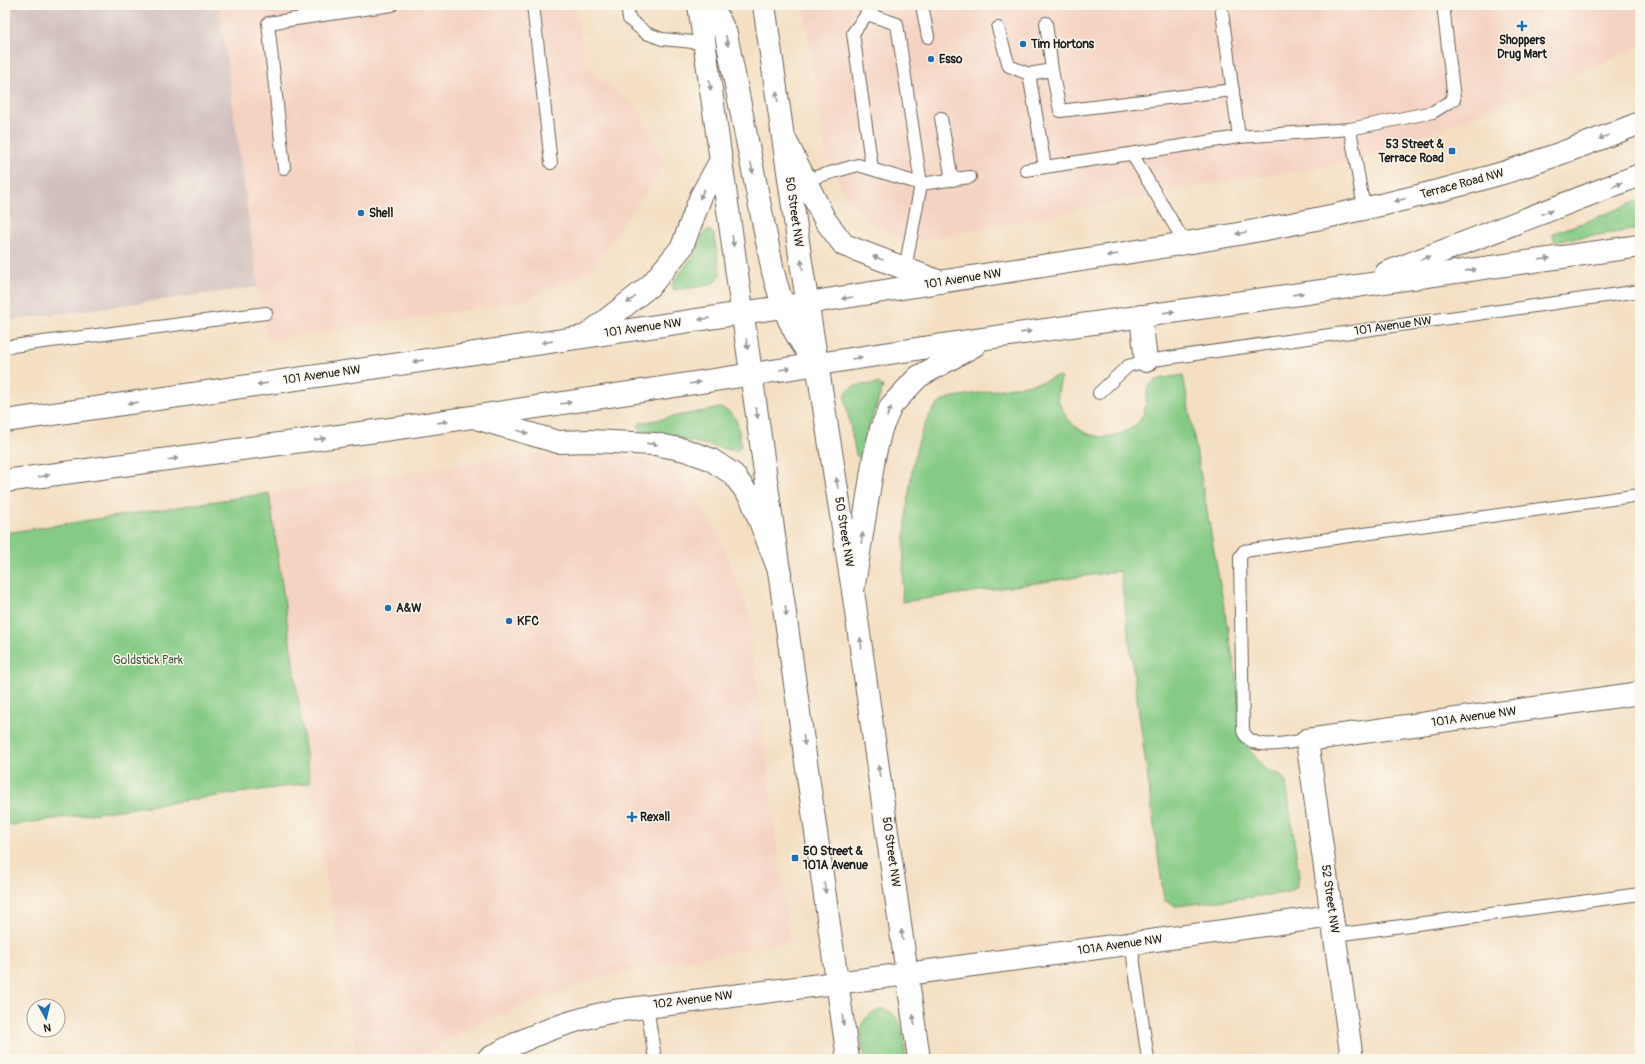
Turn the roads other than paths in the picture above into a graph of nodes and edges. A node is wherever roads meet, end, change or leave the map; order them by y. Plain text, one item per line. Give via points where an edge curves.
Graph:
1 (392, 5) edge
2 (534, 5) edge
3 (627, 5) edge
4 (699, 5) edge
5 (712, 5) edge
6 (764, 5) edge
7 (922, 5) edge
8 (1222, 5) edge
9 (1443, 5) edge
10 (339, 9) edge
11 (867, 10) edge
12 (1046, 23) dead end
13 (998, 28) dead end
14 (928, 37) dead end
15 (704, 43) junction
16 (1052, 70) junction
17 (1029, 74) junction
18 (1233, 90) junction
19 (941, 118) dead end
20 (1640, 123) edge
21 (1350, 129) junction
22 (783, 136) junction
23 (1239, 138) junction
24 (1132, 154) junction
25 (721, 160) junction
26 (551, 163) dead end
27 (1045, 167) junction
28 (284, 168) dead end
29 (872, 169) junction
30 (1026, 170) dead end
31 (1640, 175) edge
32 (970, 177) dead end
33 (805, 180) junction
34 (952, 180) junction
35 (920, 184) junction
36 (1364, 208) junction
37 (1279, 226) joint
38 (1185, 242) junction
39 (1640, 246) edge
40 (905, 269) junction
41 (941, 282) junction
42 (1350, 287) junction
43 (1640, 291) edge
44 (808, 304) junction
45 (784, 307) junction
46 (266, 313) dead end
47 (743, 313) junction
48 (1141, 316) junction
49 (585, 337) junction
50 (988, 338) junction
51 (5, 348) edge
52 (1146, 361) junction
53 (818, 364) junction
54 (751, 374) junction
55 (1099, 393) dead end
56 (472, 417) junction
57 (5, 421) edge
58 (5, 481) edge
59 (1640, 495) edge
60 (780, 573) junction
61 (854, 591) junction
62 (1640, 694) edge
63 (1307, 740) junction
64 (1640, 894) edge
65 (1334, 926) junction
66 (1131, 944) junction
67 (907, 974) junction
68 (837, 982) junction
69 (647, 1006) junction
70 (488, 1059) edge
71 (655, 1059) edge
72 (848, 1059) edge
73 (920, 1059) edge
74 (1148, 1059) edge
75 (1352, 1059) edge

1 - 10 lane
2 - 26 lane
3 - 15 lane via 629,19 646,33 670,40
4 - 15 main road
5 -> 45 main road via 726,34 773,272
22 -> 6 main road, 50 Street NW
7 - 14 lane
8 - 18 lane
9 - 21 lane via 1454,99 1433,112
10 - 28 lane via 268,23
11 - 29 lane via 853,33
11 - 35 lane via 897,24
12 - 16 lane
13 - 17 lane via 1009,66
15 -> 25 main road
16 - 17 lane
16 - 18 lane via 1060,111
17 - 27 lane
18 - 23 lane
19 - 34 lane
20 -> 36 main road, Terrace Road NW via 1501,174
21 - 23 lane
21 - 36 lane
22 - 33 main road
44 -> 22 main road, 50 Street NW
23 - 24 lane
24 - 27 lane
24 - 38 lane
25 -> 47 main road
25 -> 49 main road via 700,196 682,247 651,285
27 - 30 lane
29 - 33 lane via 858,165
29 - 35 lane
42 -> 31 main road
32 - 34 lane
40 -> 33 main road via 844,245 825,220
34 - 35 lane
35 - 40 lane
36 - 37 main road, Terrace Road NW
37 -> 38 main road, 101 Avenue NW
38 -> 41 main road, 101 Avenue NW
42 -> 39 main road
40 - 41 main road
41 -> 44 main road, 101 Avenue NW
48 -> 42 main road
43 - 52 lane, 101 Avenue NW
44 - 45 main road, 101 Avenue NW
44 - 53 main road, 50 Street NW
45 - 47 main road, 101 Avenue NW
45 - 53 main road via 798,338
46 - 51 lane
47 -> 49 main road, 101 Avenue NW
47 -> 54 main road
50 -> 48 main road
48 - 52 main road
49 -> 57 main road, 101 Avenue NW
53 -> 50 main road
61 -> 50 main road via 874,458 881,429 891,406 918,377
52 - 55 lane, 101 Avenue NW via 1128,366
54 -> 53 main road
61 -> 53 main road, 50 Street NW
56 -> 54 main road
54 -> 60 main road
58 -> 56 main road
56 -> 60 main road via 558,442 655,444 685,450 710,459 733,474 751,498
59 - 63 lane via 1244,552 1240,557 1242,731 1252,742 1261,744
60 -> 68 main road
67 -> 61 main road, 50 Street NW
62 - 63 main road, 101A Avenue NW
63 - 65 main road, 52 Street NW
64 - 65 lane
65 - 66 main road, 101A Avenue NW
65 - 75 main road, 52 Street NW
66 - 67 main road, 101A Avenue NW
66 - 74 lane
67 - 68 main road, 102 Avenue NW
73 -> 67 main road, 50 Street NW
68 - 69 main road, 102 Avenue NW
68 -> 72 main road
69 - 70 main road, 102 Avenue NW via 576,1019 544,1030
69 - 71 lane

